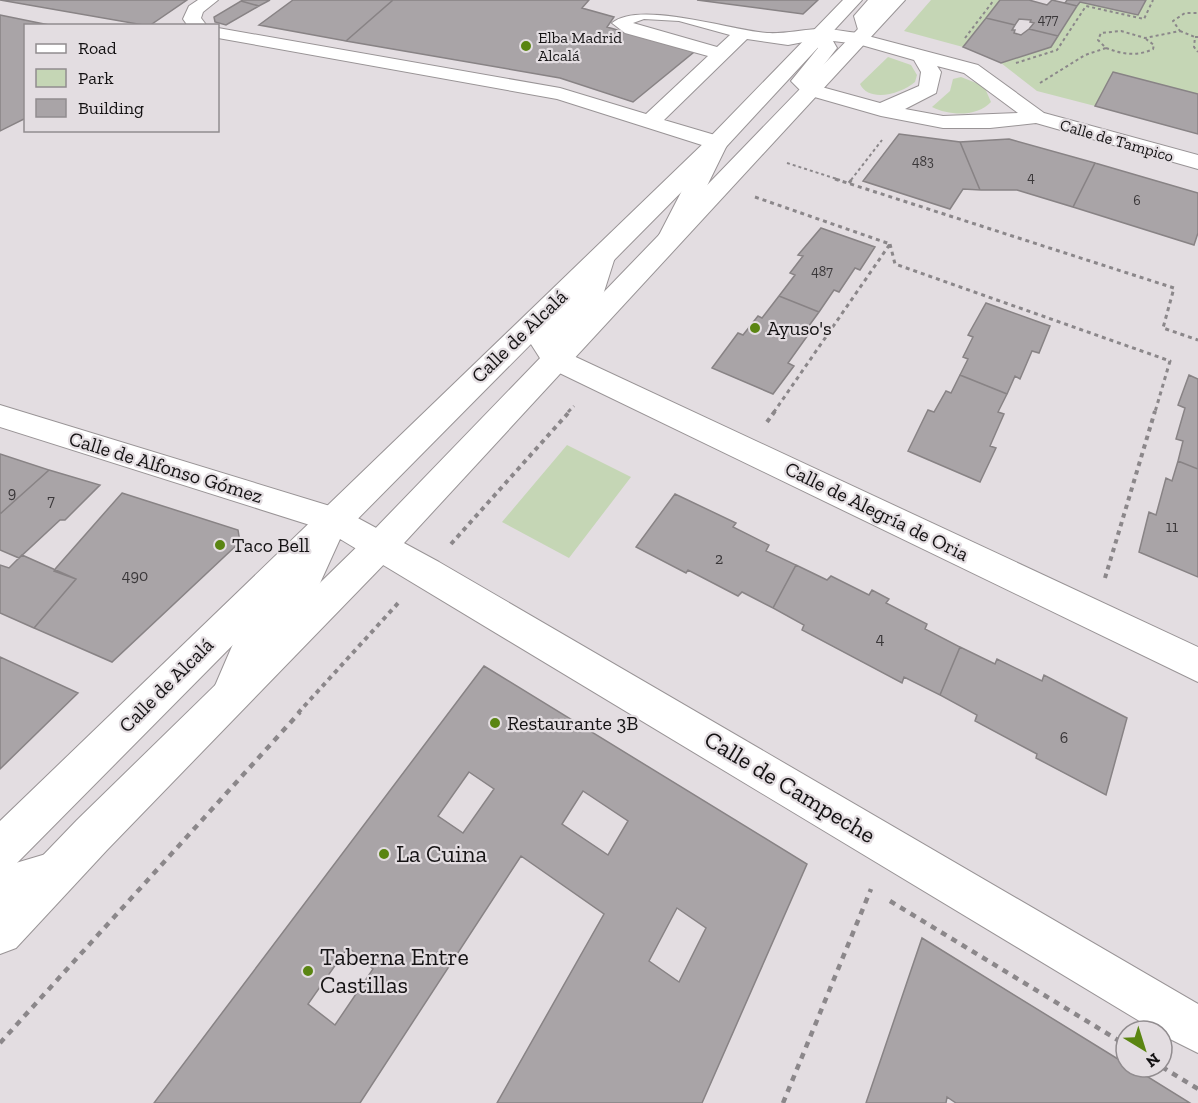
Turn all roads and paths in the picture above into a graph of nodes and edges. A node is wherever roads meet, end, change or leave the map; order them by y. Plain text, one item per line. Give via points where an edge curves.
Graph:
1 (209, 0) edge
2 (853, 0) edge
3 (878, 0) edge
4 (896, 0) edge
5 (1153, 0) edge
6 (1198, 13) edge
7 (196, 24) edge
8 (1180, 31) junction
9 (219, 33) edge
10 (743, 33) junction
11 (819, 34) junction
12 (862, 35) junction
13 (1197, 37) edge
14 (1145, 38) junction
15 (1106, 48) junction
16 (1198, 52) edge
17 (720, 54) junction
18 (921, 55) junction
19 (1012, 65) dead end
20 (1037, 84) dead end
21 (811, 90) junction
22 (881, 110) junction
23 (1037, 117) junction
24 (650, 122) junction
25 (887, 134) dead end
26 (717, 142) junction
27 (777, 160) dead end
28 (1198, 162) edge
29 (849, 183) junction
30 (720, 185) junction
31 (670, 237) junction
32 (890, 244) junction
33 (604, 254) junction
34 (1198, 340) edge
35 (555, 359) junction
36 (597, 380) junction
37 (0, 416) edge
38 (748, 449) junction
39 (332, 519) junction
40 (381, 545) junction
41 (427, 572) junction
42 (1094, 615) junction
43 (1198, 665) edge
44 (228, 697) junction
45 (0, 850) edge
46 (57, 872) junction
47 (0, 886) edge
48 (871, 889) dead end
49 (0, 932) edge
50 (1198, 1030) edge
51 (0, 1043) edge
52 (1174, 1074) edge
53 (1198, 1089) edge
54 (783, 1103) edge

1 - 7 street via 195,10 192,19
2 - 11 street, Calle de Alcalá
3 - 12 street, Calle de Alcalá via 863,16
4 - 12 street, Calle de Alcalá
5 - 19 path via 1144,19 1086,6 1057,50
6 - 8 path via 1185,13 1173,21
8 - 13 path
8 - 14 path
9 - 24 street via 560,94
10 - 11 street via 788,39
10 - 17 street
10 - 17 street via 660,8 633,12 621,23
11 - 12 street
11 - 21 street via 828,48 801,81
11 - 26 street, Calle de Alcalá
12 - 18 street, Calle de Tampico
12 - 21 street, Calle de Alcalá
13 - 16 path via 1194,47
14 - 15 path via 1110,30 1101,33 1098,40
14 - 15 path via 1154,45 1146,53 1132,55
15 - 20 path via 1085,55
17 - 24 street
18 - 22 street via 931,72 929,89
18 - 23 street, Calle de Tampico via 971,69
21 - 22 street, Calle de Tampico
21 - 30 street, Calle de Alcalá
22 - 23 street, Calle de Tampico via 943,122 990,123
23 - 28 street, Calle de Tampico
24 - 26 street
25 - 29 path
26 - 31 street, Calle de Alcalá
26 - 33 street, Calle de Alcalá
27 - 29 path
29 - 34 path via 1174,288 1163,328
30 - 31 street, Calle de Alcalá
30 - 32 path
31 - 35 street, Calle de Alcalá
32 - 38 path
32 - 42 path via 895,264 1170,361
33 - 35 street, Calle de Alcalá via 594,289 542,341
33 - 39 street, Calle de Alcalá
35 - 36 street, Calle de Alegría de Oria
35 - 40 street, Calle de Alcalá
36 - 38 street, Calle de Alegría de Oria
36 - 41 path
37 - 39 street, Calle de Alfonso Gómez
38 - 42 street, Calle de Alegría de Oria
39 - 40 street
39 - 44 street, Calle de Alcalá via 298,592 252,642
39 - 45 street, Calle de Alcalá
40 - 41 street, Calle de Campeche
40 - 44 street, Calle de Alcalá
41 - 50 street, Calle de Campeche
41 - 51 path
42 - 43 street, Calle de Alegría de Oria
44 - 46 street, Calle de Alcalá
46 - 47 street, Calle de Alcalá
46 - 49 street, Calle de Alcalá
48 - 54 path
52 - 53 path

